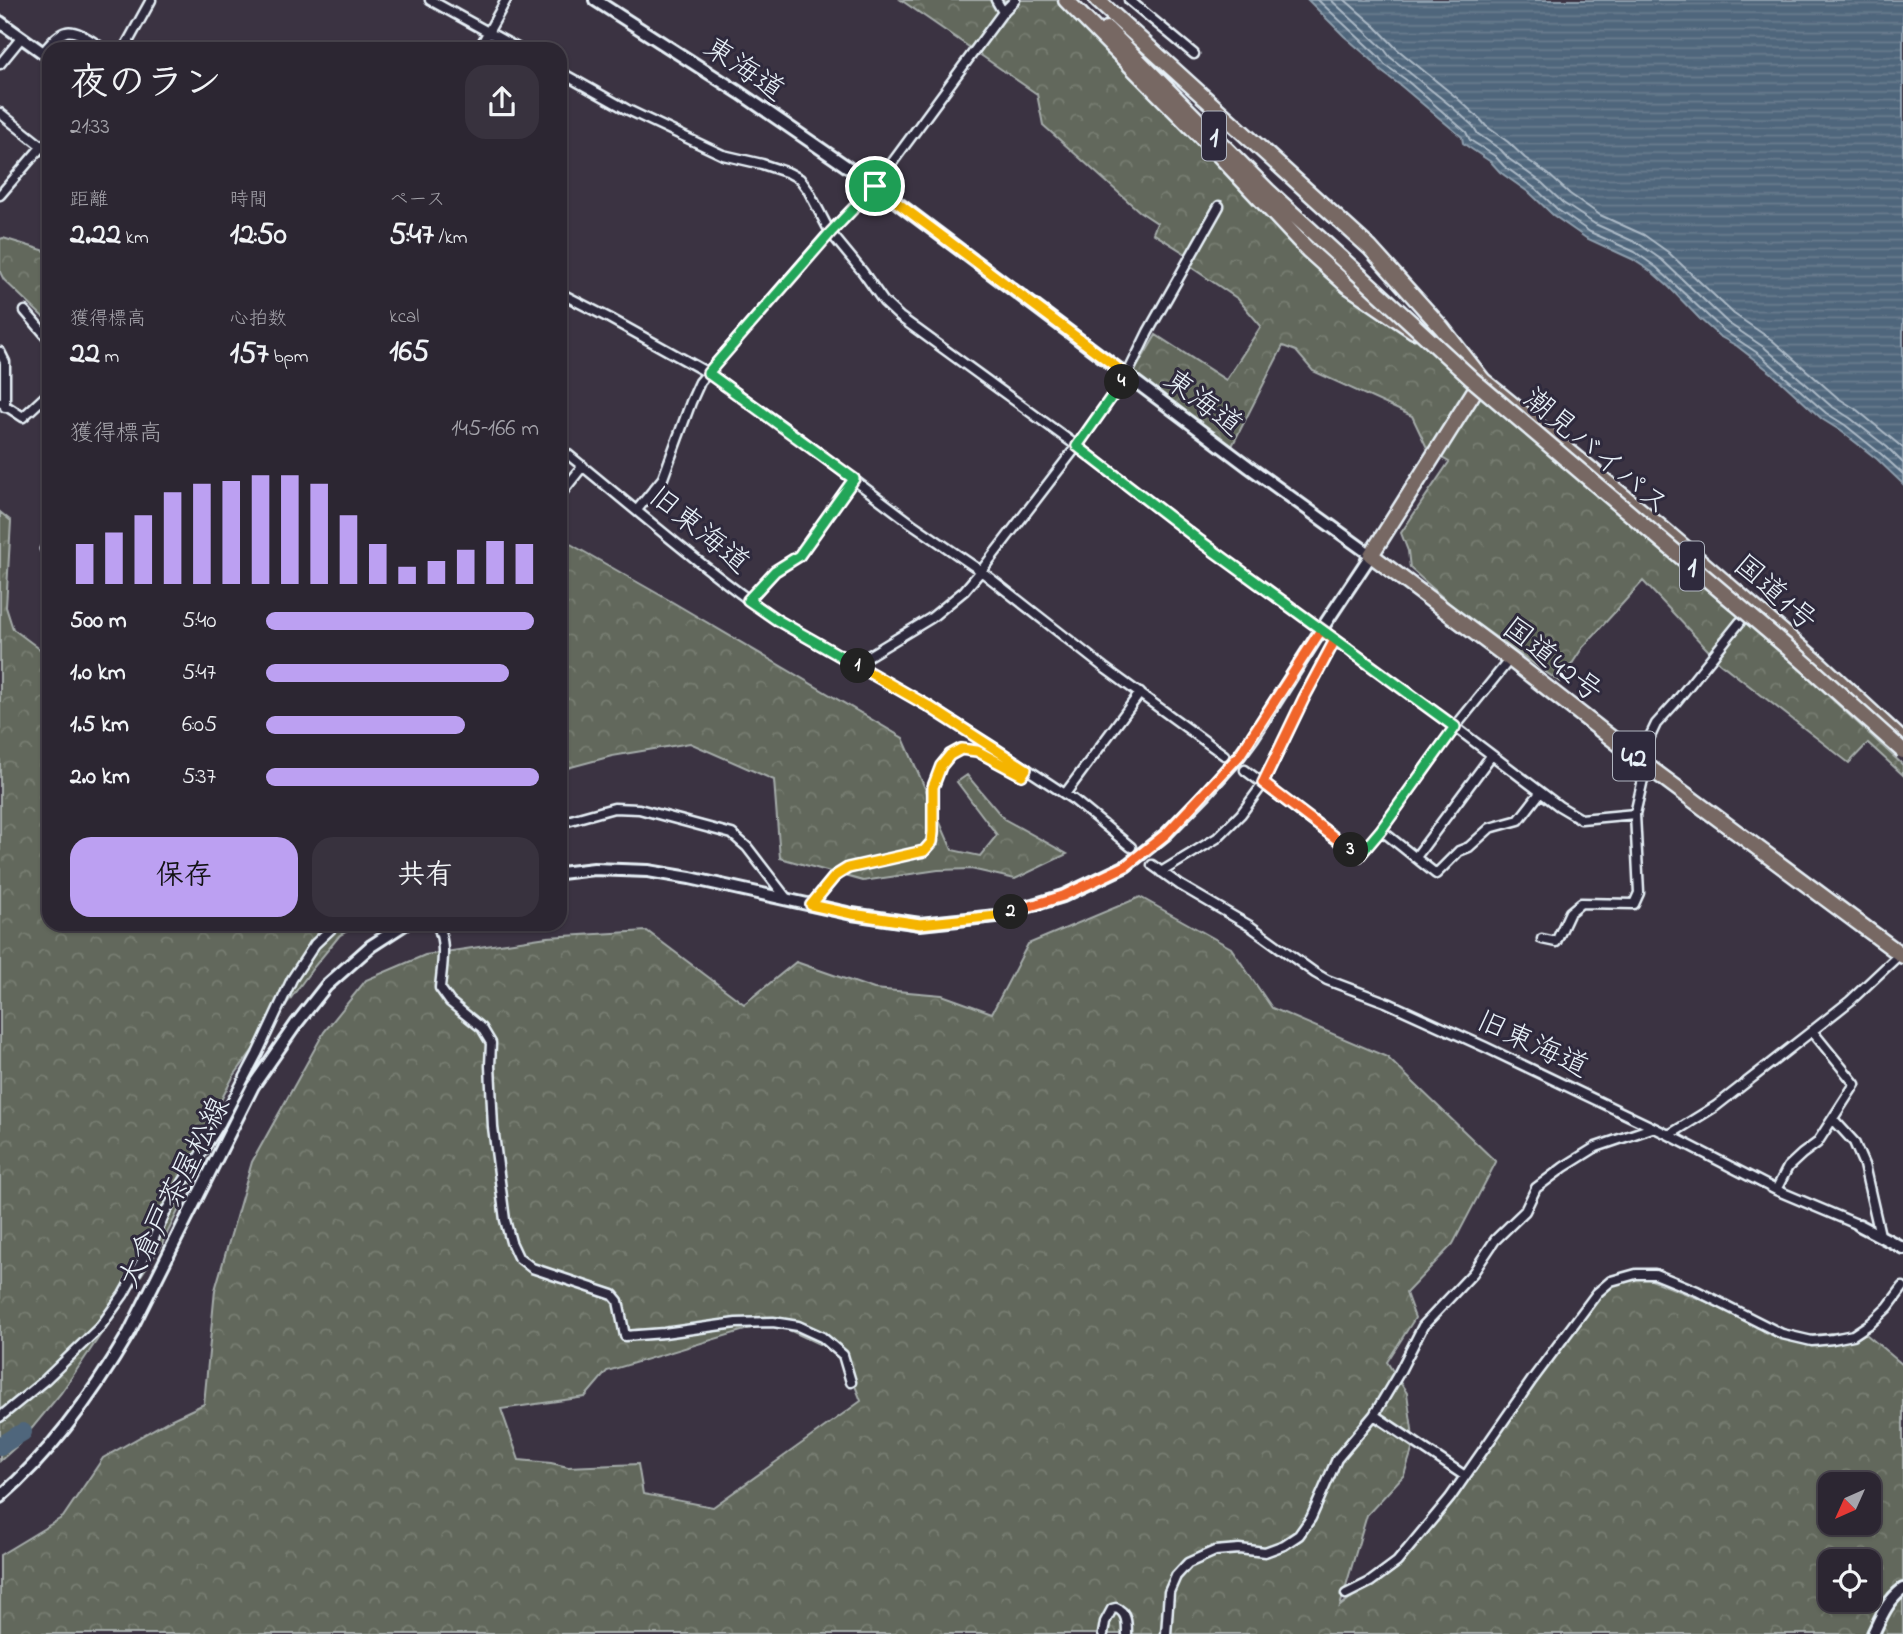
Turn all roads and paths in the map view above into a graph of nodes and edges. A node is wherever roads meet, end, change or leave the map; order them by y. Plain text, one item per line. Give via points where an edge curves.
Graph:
1 (150, 0) edge
2 (430, 0) edge
3 (506, 0) edge
4 (595, 0) edge
5 (996, 0) edge
6 (1015, 0) edge
7 (1066, 0) edge
8 (1078, 0) edge
9 (1091, 0) edge
10 (1097, 0) edge
11 (1129, 0) edge
12 (1003, 12) junction
13 (0, 22) edge
14 (488, 32) junction
15 (22, 37) junction
16 (55, 42) edge
17 (92, 42) edge
18 (128, 42) edge
19 (483, 42) edge
20 (506, 42) edge
21 (42, 52) edge
22 (1194, 54) dead end
23 (0, 64) edge
24 (567, 76) edge
25 (0, 113) edge
26 (42, 147) edge
27 (42, 152) edge
28 (875, 186) junction
29 (0, 195) edge
30 (1219, 206) dead end
31 (831, 232) junction
32 (1354, 270) junction
33 (567, 297) edge
34 (24, 311) dead end
35 (42, 331) edge
36 (0, 352) edge
37 (708, 373) junction
38 (1127, 375) junction
39 (1482, 379) junction
40 (42, 399) edge
41 (3, 404) edge
42 (1077, 446) junction
43 (567, 453) edge
44 (583, 466) junction
45 (854, 479) junction
46 (567, 486) edge
47 (637, 510) junction
48 (1371, 555) junction
49 (981, 571) junction
50 (748, 600) junction
51 (1740, 622) dead end
52 (1321, 630) junction
53 (1335, 640) junction
54 (1510, 659) junction
55 (855, 664) junction
56 (1140, 693) junction
57 (1455, 727) junction
58 (1903, 741) edge
59 (1903, 751) edge
60 (1224, 755) dead end
61 (1491, 756) junction
62 (1646, 765) junction
63 (1026, 769) junction
64 (1245, 770) dead end
65 (1263, 783) junction
66 (1540, 793) junction
67 (1065, 794) junction
68 (1635, 814) junction
69 (567, 821) edge
70 (1381, 830) junction
71 (1131, 847) dead end
72 (1416, 857) junction
73 (1152, 865) dead end
74 (567, 872) edge
75 (1161, 872) junction
76 (787, 899) junction
77 (811, 905) junction
78 (329, 931) edge
79 (394, 931) edge
80 (440, 931) edge
81 (1542, 939) dead end
82 (1902, 953) edge
83 (1812, 1031) junction
84 (1833, 1119) junction
85 (1653, 1128) junction
86 (1669, 1135) junction
87 (1776, 1190) junction
88 (1859, 1225) joint
89 (1880, 1235) junction
90 (1903, 1248) edge
91 (1903, 1287) edge
92 (851, 1382) dead end
93 (1374, 1415) junction
94 (0, 1417) edge
95 (1465, 1476) junction
96 (0, 1497) edge
97 (1903, 1589) edge
98 (1346, 1594) dead end
99 (1103, 1634) edge
100 (1127, 1634) edge
101 (1166, 1634) edge
102 (1873, 1634) edge

1 - 18 street
2 - 14 street
3 - 14 street
4 - 28 street, 東海道
5 - 12 street
6 - 12 street
7 - 39 highway via 1318,259 1348,286
8 - 32 highway, 潮見バイパス / 1 via 1268,191
9 - 32 highway, 潮見バイパス / 1
10 - 39 highway via 1370,248
11 - 22 street
12 - 28 street
13 - 15 street
14 - 19 street
14 - 20 street
15 - 21 street
15 - 23 street
16 - 17 street via 60,35 75,32
24 - 31 street via 723,155 800,179
25 - 26 street
27 - 29 street
28 - 31 street
28 - 38 street, 東海道
30 - 38 street
31 - 37 street
31 - 42 street via 900,317
32 - 59 highway, 潮見バイパス / 1, bridge via 1472,379
33 - 37 street
34 - 35 street
36 - 41 street via 5,362
37 - 45 street
37 - 47 street via 691,402 663,478
38 - 42 street
38 - 48 street, 東海道
39 - 48 highway
39 - 58 highway, 国道1号 / 1 via 1674,538
40 - 41 street via 23,416
42 - 49 street
42 - 52 street
43 - 44 street, 旧東海道
44 - 46 street
44 - 47 street, 旧東海道
45 - 49 street
45 - 50 street via 799,556 775,571
47 - 50 street, 旧東海道
48 - 52 street
48 - 54 highway, 国道42号 / 42
49 - 55 street via 931,618
49 - 56 street
50 - 55 street, 旧東海道
51 - 62 street via 1656,724 1646,745
52 - 53 street
52 - 77 street via 1239,756 1166,834 1126,866 1063,896 996,916 920,924
53 - 57 street
53 - 65 street
54 - 57 street
54 - 62 highway, 国道42号 / 42
55 - 63 street, 旧東海道
56 - 60 street
56 - 67 street
57 - 61 street
57 - 70 street
61 - 66 street
61 - 72 street
62 - 68 street
62 - 82 highway, 国道42号 / 42
63 - 67 street, 旧東海道
63 - 77 street via 1022,775 977,751 961,749 950,755 933,787 932,842 924,851 848,868 835,876
64 - 65 street
65 - 70 street via 1359,856
65 - 75 street via 1217,838
66 - 68 street via 1581,819
66 - 72 street via 1519,820 1490,828 1436,874
67 - 71 street, 旧東海道
68 - 81 street via 1639,893 1634,904 1581,903 1570,912 1556,942
69 - 76 street via 614,808 639,809 732,834
70 - 72 street
73 - 75 street, 旧東海道
74 - 76 street via 648,871
75 - 85 street, 旧東海道 via 1327,980 1485,1046
76 - 77 street
78 - 94 street via 292,979 221,1122 166,1211 123,1295 100,1327
79 - 96 street, 大倉戸茶屋松線 via 326,986 296,1024 253,1086 107,1372 48,1449
80 - 92 street via 440,988 482,1028 491,1043 493,1127 505,1220 518,1256 533,1268 613,1295 625,1336 736,1323 798,1326 822,1337 843,1355
82 - 83 street
83 - 84 street via 1855,1084
83 - 86 street via 1716,1106
84 - 87 street via 1817,1143 1788,1167
84 - 89 street via 1854,1142 1864,1165
85 - 86 street, 旧東海道
85 - 93 street via 1596,1147 1536,1188 1525,1211 1423,1325
86 - 87 street, 旧東海道
87 - 88 street, 旧東海道
88 - 89 street, 旧東海道
89 - 90 street, 旧東海道
91 - 95 street via 1871,1324 1853,1335 1812,1341 1782,1334 1656,1274 1611,1281 1548,1358
93 - 95 street
93 - 101 street via 1337,1459 1299,1535 1265,1552 1214,1551 1188,1563 1169,1592
95 - 98 street via 1397,1562
97 - 102 street via 1888,1604
99 - 100 street via 1105,1622 1116,1608 1125,1616

